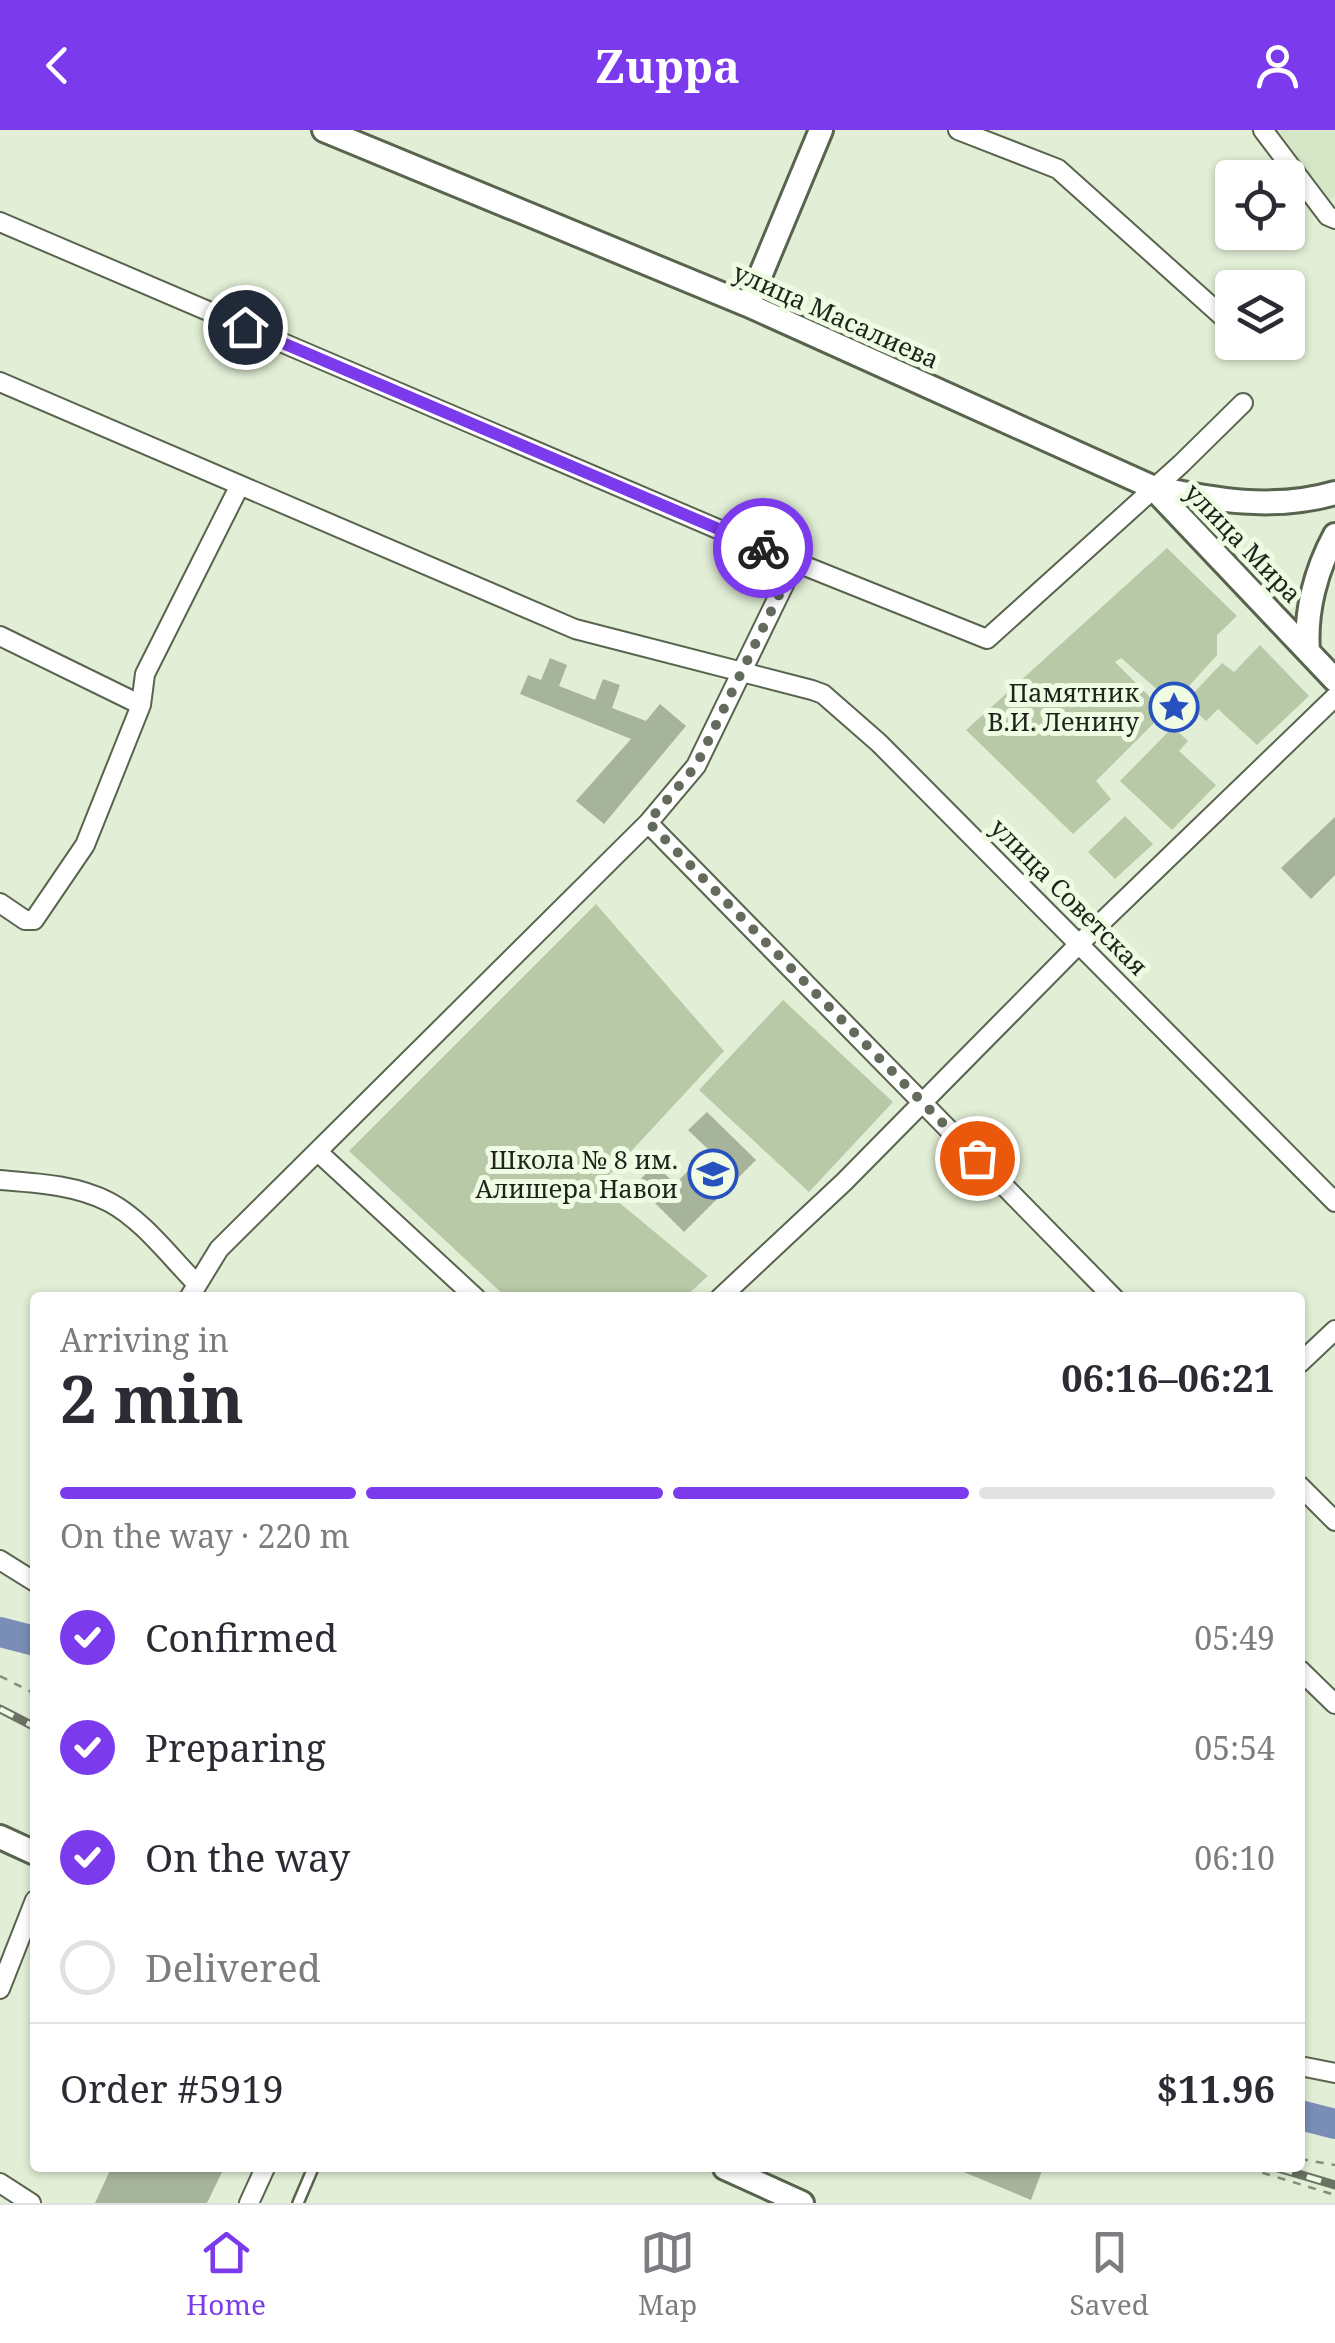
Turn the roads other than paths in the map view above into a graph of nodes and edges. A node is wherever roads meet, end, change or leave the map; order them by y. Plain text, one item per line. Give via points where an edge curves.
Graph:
1 (324, 130) edge
2 (820, 130) edge
3 (958, 130) edge
4 (1263, 130) edge
5 (1335, 219) edge
6 (0, 222) edge
7 (748, 305) junction
8 (1215, 311) edge
9 (0, 382) edge
10 (1242, 403) dead end
11 (240, 485) junction
12 (1152, 487) junction
13 (1335, 492) edge
14 (1335, 534) edge
15 (795, 562) junction
16 (0, 636) edge
17 (1308, 650) junction
18 (741, 670) junction
19 (1335, 680) edge
20 (1335, 697) edge
21 (141, 705) junction
22 (648, 822) junction
23 (0, 903) edge
24 (1080, 943) junction
25 (922, 1102) junction
26 (318, 1152) junction
27 (0, 1180) edge
28 (1335, 1202) edge
29 (191, 1292) edge
30 (193, 1292) edge
31 (470, 1292) edge
32 (726, 1292) edge
33 (1108, 1292) edge
34 (1335, 1330) edge
35 (1305, 1359) edge
36 (1305, 1491) edge
37 (1335, 1522) edge
38 (0, 1560) edge
39 (30, 1579) edge
40 (1305, 1675) edge
41 (1335, 1704) edge
42 (0, 1837) edge
43 (30, 1851) edge
44 (30, 1913) edge
45 (0, 1990) edge
46 (1305, 2067) edge
47 (1335, 2073) edge
48 (263, 2172) edge
49 (311, 2172) edge
50 (735, 2172) edge
51 (0, 2183) edge
52 (31, 2203) edge
53 (249, 2203) edge
54 (298, 2203) edge
55 (802, 2203) edge

1 - 7 main road, улица Масалиева
2 - 7 main road
3 - 8 street via 1058,169
4 - 5 street
6 - 15 street
7 - 12 main road, улица Масалиева
9 - 11 street, улица Советская
10 - 12 street
11 - 18 street, улица Советская via 576,629
11 - 21 street via 145,674
12 - 13 main road, улица Масалиева via 1268,504
12 - 15 street via 991,638
12 - 17 main road, улица Мира
14 - 17 main road via 1312,597
15 - 18 street
16 - 21 street
17 - 19 main road, улица Мира
18 - 22 street via 696,766
18 - 24 street, улица Советская via 823,694
20 - 24 street
21 - 23 street via 85,846 34,920
22 - 25 street
22 - 26 street
24 - 25 street
24 - 28 street, улица Советская
25 - 32 street
25 - 33 street
26 - 30 street via 220,1249
26 - 31 street
27 - 29 street via 57,1186 107,1201 133,1220
34 - 35 street
36 - 37 street
38 - 39 street
40 - 41 street
42 - 43 main road
44 - 45 street
46 - 47 street
48 - 53 street
49 - 54 lane
50 - 55 main road
51 - 52 street

